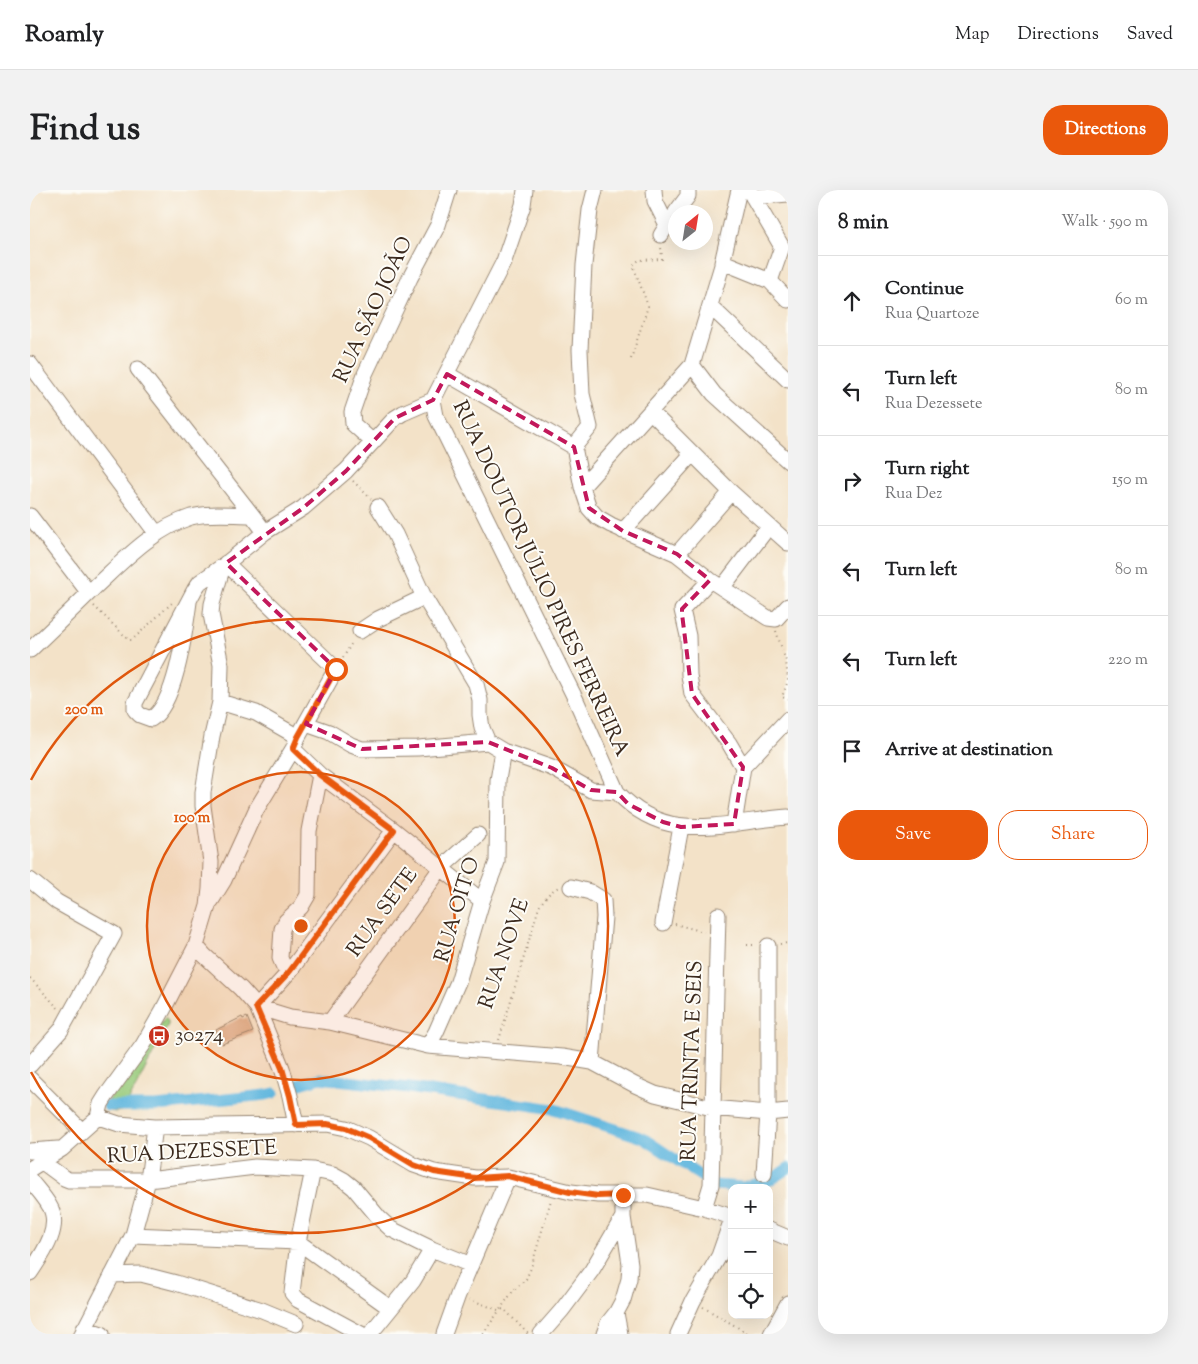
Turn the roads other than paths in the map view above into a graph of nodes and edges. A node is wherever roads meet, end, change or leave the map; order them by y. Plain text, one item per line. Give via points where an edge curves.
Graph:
1 (450, 190) edge
2 (595, 190) edge
3 (654, 190) edge
4 (688, 190) edge
5 (739, 190) edge
6 (525, 191) edge
7 (751, 194) edge
8 (788, 194) edge
9 (682, 205) edge
10 (668, 218) edge
11 (785, 248) edge
12 (722, 262) junction
13 (770, 281) junction
14 (788, 300) edge
15 (710, 306) junction
16 (30, 364) edge
17 (692, 366) junction
18 (138, 369) dead end
19 (447, 374) junction
20 (788, 380) edge
21 (433, 400) junction
22 (651, 412) junction
23 (373, 442) junction
24 (574, 447) junction
25 (692, 454) junction
26 (788, 461) edge
27 (582, 487) junction
28 (731, 492) junction
29 (378, 507) road end
30 (252, 515) junction
31 (30, 516) edge
32 (769, 526) junction
33 (624, 531) junction
34 (265, 532) junction
35 (35, 533) edge
36 (157, 534) junction
37 (788, 543) edge
38 (677, 554) junction
39 (224, 564) junction
40 (716, 584) junction
41 (89, 594) junction
42 (424, 597) junction
43 (189, 602) junction
44 (788, 606) edge
45 (779, 621) edge
46 (360, 631) road end
47 (30, 650) edge
48 (220, 702) junction
49 (788, 719) edge
50 (299, 737) junction
51 (488, 742) junction
52 (503, 751) junction
53 (743, 767) junction
54 (320, 775) junction
55 (617, 792) junction
56 (788, 817) edge
57 (734, 824) junction
58 (681, 827) junction
59 (394, 830) junction
60 (478, 835) dead end
61 (441, 868) junction
62 (30, 880) edge
63 (571, 887) road end
64 (482, 901) junction
65 (208, 906) junction
66 (718, 915) dead end
67 (663, 923) road end
68 (196, 946) junction
69 (768, 946) dead end
70 (290, 971) junction
71 (256, 1007) junction
72 (330, 1022) junction
73 (428, 1046) junction
74 (592, 1062) junction
75 (30, 1064) edge
76 (30, 1079) edge
77 (712, 1108) junction
78 (788, 1111) edge
79 (768, 1113) junction
80 (98, 1117) junction
81 (296, 1125) junction
82 (155, 1127) junction
83 (82, 1130) junction
84 (34, 1160) edge
85 (313, 1170) junction
86 (764, 1174) dead end
87 (508, 1176) junction
88 (30, 1180) edge
89 (148, 1180) junction
90 (623, 1195) junction
91 (704, 1208) junction
92 (622, 1217) junction
93 (728, 1217) edge
94 (729, 1229) edge
95 (133, 1235) junction
96 (298, 1242) junction
97 (432, 1249) junction
98 (471, 1265) junction
99 (30, 1273) edge
100 (112, 1275) junction
101 (295, 1296) junction
102 (788, 1303) edge
103 (390, 1308) junction
104 (616, 1313) junction
105 (295, 1329) edge
106 (83, 1331) edge
107 (102, 1334) edge
108 (361, 1334) edge
109 (370, 1334) edge
110 (444, 1334) edge
111 (541, 1334) edge
112 (604, 1334) edge
113 (620, 1334) edge
114 (678, 1334) edge
115 (771, 1334) edge

1 - 23 street, RUA SÃO JOÃO via 438,225 365,374 352,412 353,424
2 - 24 street via 584,265 580,350 582,394 590,427
3 - 10 street via 655,201
4 - 9 street
5 - 12 street
6 - 19 street, RUA DOUTOR JÚLIO PIRES FERREIRA via 504,261
7 - 8 street
7 - 11 street
11 - 13 street
12 - 13 street
12 - 15 street
13 - 14 street
15 - 17 street
15 - 20 street
16 - 36 street
17 - 22 street
17 - 26 street via 714,394
18 - 30 street
19 - 21 street, RUA DOUTOR JÚLIO PIRES FERREIRA
19 - 24 street
21 - 23 street via 395,418
21 - 55 street, RUA DOUTOR JÚLIO PIRES FERREIRA via 436,416 576,700
22 - 25 street
22 - 27 street
23 - 34 street via 346,471 303,508
24 - 27 street
25 - 28 street
25 - 33 street
27 - 33 street via 589,508 610,525
28 - 32 street
28 - 38 street
29 - 42 street via 395,534
30 - 34 street
30 - 36 street via 193,516
31 - 35 street
32 - 37 street
32 - 40 street
33 - 38 street
34 - 39 street
35 - 41 street
36 - 41 street via 136,549
38 - 40 street
39 - 43 street via 200,582
39 - 48 street via 211,614 221,665
39 - 50 street via 336,669
40 - 45 street via 768,618
40 - 53 street via 682,610 688,636 689,675 692,694
41 - 47 street
42 - 46 street
42 - 51 street via 476,684 482,728
43 - 43 street via 135,703 135,710 145,718 155,716 166,701 180,658
44 - 45 street
48 - 50 street via 256,713
48 - 65 street via 203,792 210,862
49 - 53 street
50 - 51 street via 329,732 362,749
50 - 54 street
50 - 65 street via 256,810 224,880
51 - 52 street
52 - 55 street via 552,768 594,790
52 - 64 street, RUA OITO via 498,780 497,862
53 - 57 street
54 - 59 street
54 - 70 street via 309,831 308,895 282,929 281,961
55 - 58 street, RUA DOUTOR JÚLIO PIRES FERREIRA via 644,814
56 - 57 street, RUA DOUTOR JÚLIO PIRES FERREIRA
57 - 58 street, RUA DOUTOR JÚLIO PIRES FERREIRA
58 - 67 street
59 - 61 street
59 - 70 street
60 - 61 street, RUA SETE
61 - 64 street
61 - 72 street, RUA SETE
62 - 75 street via 57,902 114,934 69,1018
63 - 74 street via 590,892 604,904
64 - 73 street, RUA OITO via 458,982
65 - 68 street
66 - 77 street, RUA TRINTA E SEIS
68 - 71 street
68 - 80 street via 164,1010 118,1078
69 - 79 street
70 - 71 street
71 - 72 street via 290,1017
71 - 81 street via 282,1068
72 - 73 street
73 - 74 street
74 - 77 street via 655,1094
76 - 83 street
77 - 79 street
77 - 91 street, RUA TRINTA E SEIS via 711,1182
78 - 79 street
79 - 86 street
80 - 82 street via 119,1124
80 - 83 street
81 - 82 street
81 - 87 street via 327,1124 346,1128 381,1144 414,1165 434,1172 475,1178
82 - 89 street
83 - 84 street via 62,1149
84 - 89 street, RUA DEZESSETE via 69,1180
85 - 89 street, RUA DEZESSETE via 255,1167
85 - 96 street
85 - 97 street, RUA DEZESSETE via 344,1180 384,1224
87 - 90 street via 555,1189 598,1196
87 - 98 street
88 - 99 street via 50,1205 54,1221 50,1239
89 - 95 street
90 - 91 street via 647,1195
90 - 92 street
91 - 93 street
92 - 104 street via 630,1264 629,1279
92 - 111 street via 592,1270
94 - 114 street via 719,1256 692,1301
95 - 96 street
95 - 100 street
96 - 101 street
96 - 103 street
97 - 98 street, RUA DEZESSETE
97 - 103 street
98 - 110 street
100 - 105 street via 141,1274 167,1281 262,1310
100 - 106 street
101 - 105 street
101 - 108 street
102 - 115 street
103 - 109 street
104 - 112 street
104 - 113 street
106 - 107 street

